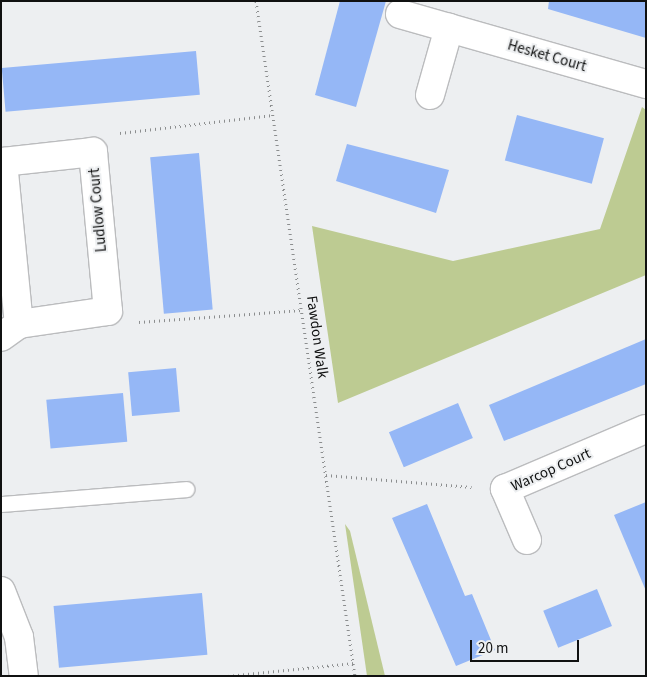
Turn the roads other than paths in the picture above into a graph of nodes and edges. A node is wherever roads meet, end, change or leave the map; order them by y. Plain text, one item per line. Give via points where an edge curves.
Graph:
1 (400, 14) dead end
2 (449, 28) junction
3 (646, 84) edge
4 (430, 95) dead end
5 (10, 331) edge
6 (646, 429) edge
7 (186, 488) dead end
8 (1, 504) edge
9 (527, 540) dead end
10 (1, 591) edge
11 (24, 676) edge

1 - 2 street, Hesket Court
2 - 3 street, Hesket Court
2 - 4 street
5 - 5 street, Ludlow Court via 3,162 93,152 108,311
6 - 9 street, Warcop Court via 505,490
7 - 8 lane
10 - 11 street via 19,637

